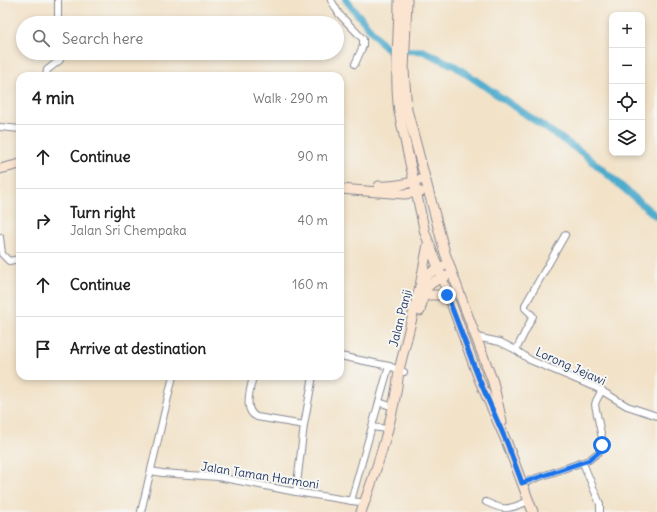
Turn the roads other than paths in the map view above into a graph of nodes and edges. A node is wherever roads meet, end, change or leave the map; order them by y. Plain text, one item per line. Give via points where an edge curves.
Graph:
1 (58, 0) edge
2 (331, 0) edge
3 (399, 0) edge
4 (407, 0) edge
5 (58, 16) edge
6 (341, 16) edge
7 (344, 19) edge
8 (401, 33) junction
9 (59, 60) edge
10 (355, 64) dead end
11 (399, 66) junction
12 (47, 72) edge
13 (0, 127) edge
14 (16, 129) edge
15 (16, 165) edge
16 (0, 169) edge
17 (425, 179) junction
18 (414, 182) junction
19 (344, 183) edge
20 (344, 189) edge
21 (428, 191) junction
22 (416, 192) junction
23 (564, 234) dead end
24 (0, 237) edge
25 (429, 244) junction
26 (16, 259) edge
27 (437, 268) junction
28 (451, 269) junction
29 (441, 277) junction
30 (421, 282) junction
31 (424, 295) junction
32 (447, 295) junction
33 (476, 337) junction
34 (516, 350) junction
35 (344, 357) edge
36 (389, 366) junction
37 (402, 371) junction
38 (172, 380) edge
39 (252, 380) edge
40 (312, 380) edge
41 (602, 390) junction
42 (379, 402) junction
43 (393, 407) junction
44 (657, 416) edge
45 (304, 425) junction
46 (372, 426) junction
47 (387, 429) junction
48 (507, 443) junction
49 (583, 462) junction
50 (151, 471) junction
51 (522, 483) junction
52 (296, 492) junction
53 (350, 501) junction
54 (486, 502) dead end
55 (529, 502) junction
56 (365, 503) junction
57 (141, 512) edge
58 (361, 512) edge
59 (533, 512) edge
60 (600, 512) edge

1 - 5 street
2 - 6 street
3 - 8 main road
4 - 8 main road
7 - 10 street via 363,39 363,46
8 - 11 main road
9 - 12 street
11 - 17 main road via 407,110
11 - 18 main road via 399,112
13 - 14 street
15 - 16 main road
17 - 18 main road
17 - 21 main road
18 - 19 main road via 390,187
18 - 22 main road
20 - 22 main road via 404,194
21 - 22 main road
21 - 28 main road
22 - 25 main road
23 - 34 street via 525,305 533,316
24 - 26 street via 2,254 9,260
25 - 27 main road
25 - 30 main road
27 - 28 main road, Jalan Panji
27 - 29 main road
27 - 30 main road, Jalan Panji via 428,273
28 - 29 main road
28 - 33 main road
29 - 31 main road via 432,282
29 - 32 main road
30 - 37 main road, Jalan Panji
31 - 32 main road
31 - 37 main road
32 - 48 main road
33 - 34 street, Lorong Jejawi via 500,342
33 - 48 main road via 493,382
34 - 41 street, Lorong Jejawi via 530,360
35 - 36 street
36 - 37 street
36 - 42 street
37 - 43 main road
38 - 50 street
39 - 45 street via 248,405 252,414
40 - 45 street
41 - 44 street, Lorong Jejawi via 627,406
41 - 49 street via 596,401 602,438 600,451
42 - 43 street
42 - 46 street
43 - 47 main road
45 - 52 street
46 - 47 street
46 - 53 street
47 - 56 main road
48 - 51 main road
49 - 51 street
49 - 60 street via 600,504
50 - 52 street, Jalan Taman Harmoni via 216,477
50 - 57 street
51 - 55 main road
52 - 53 street, Jalan Taman Harmoni
53 - 56 street, Jalan Taman Harmoni
54 - 55 street via 504,510
55 - 59 main road
56 - 58 main road

